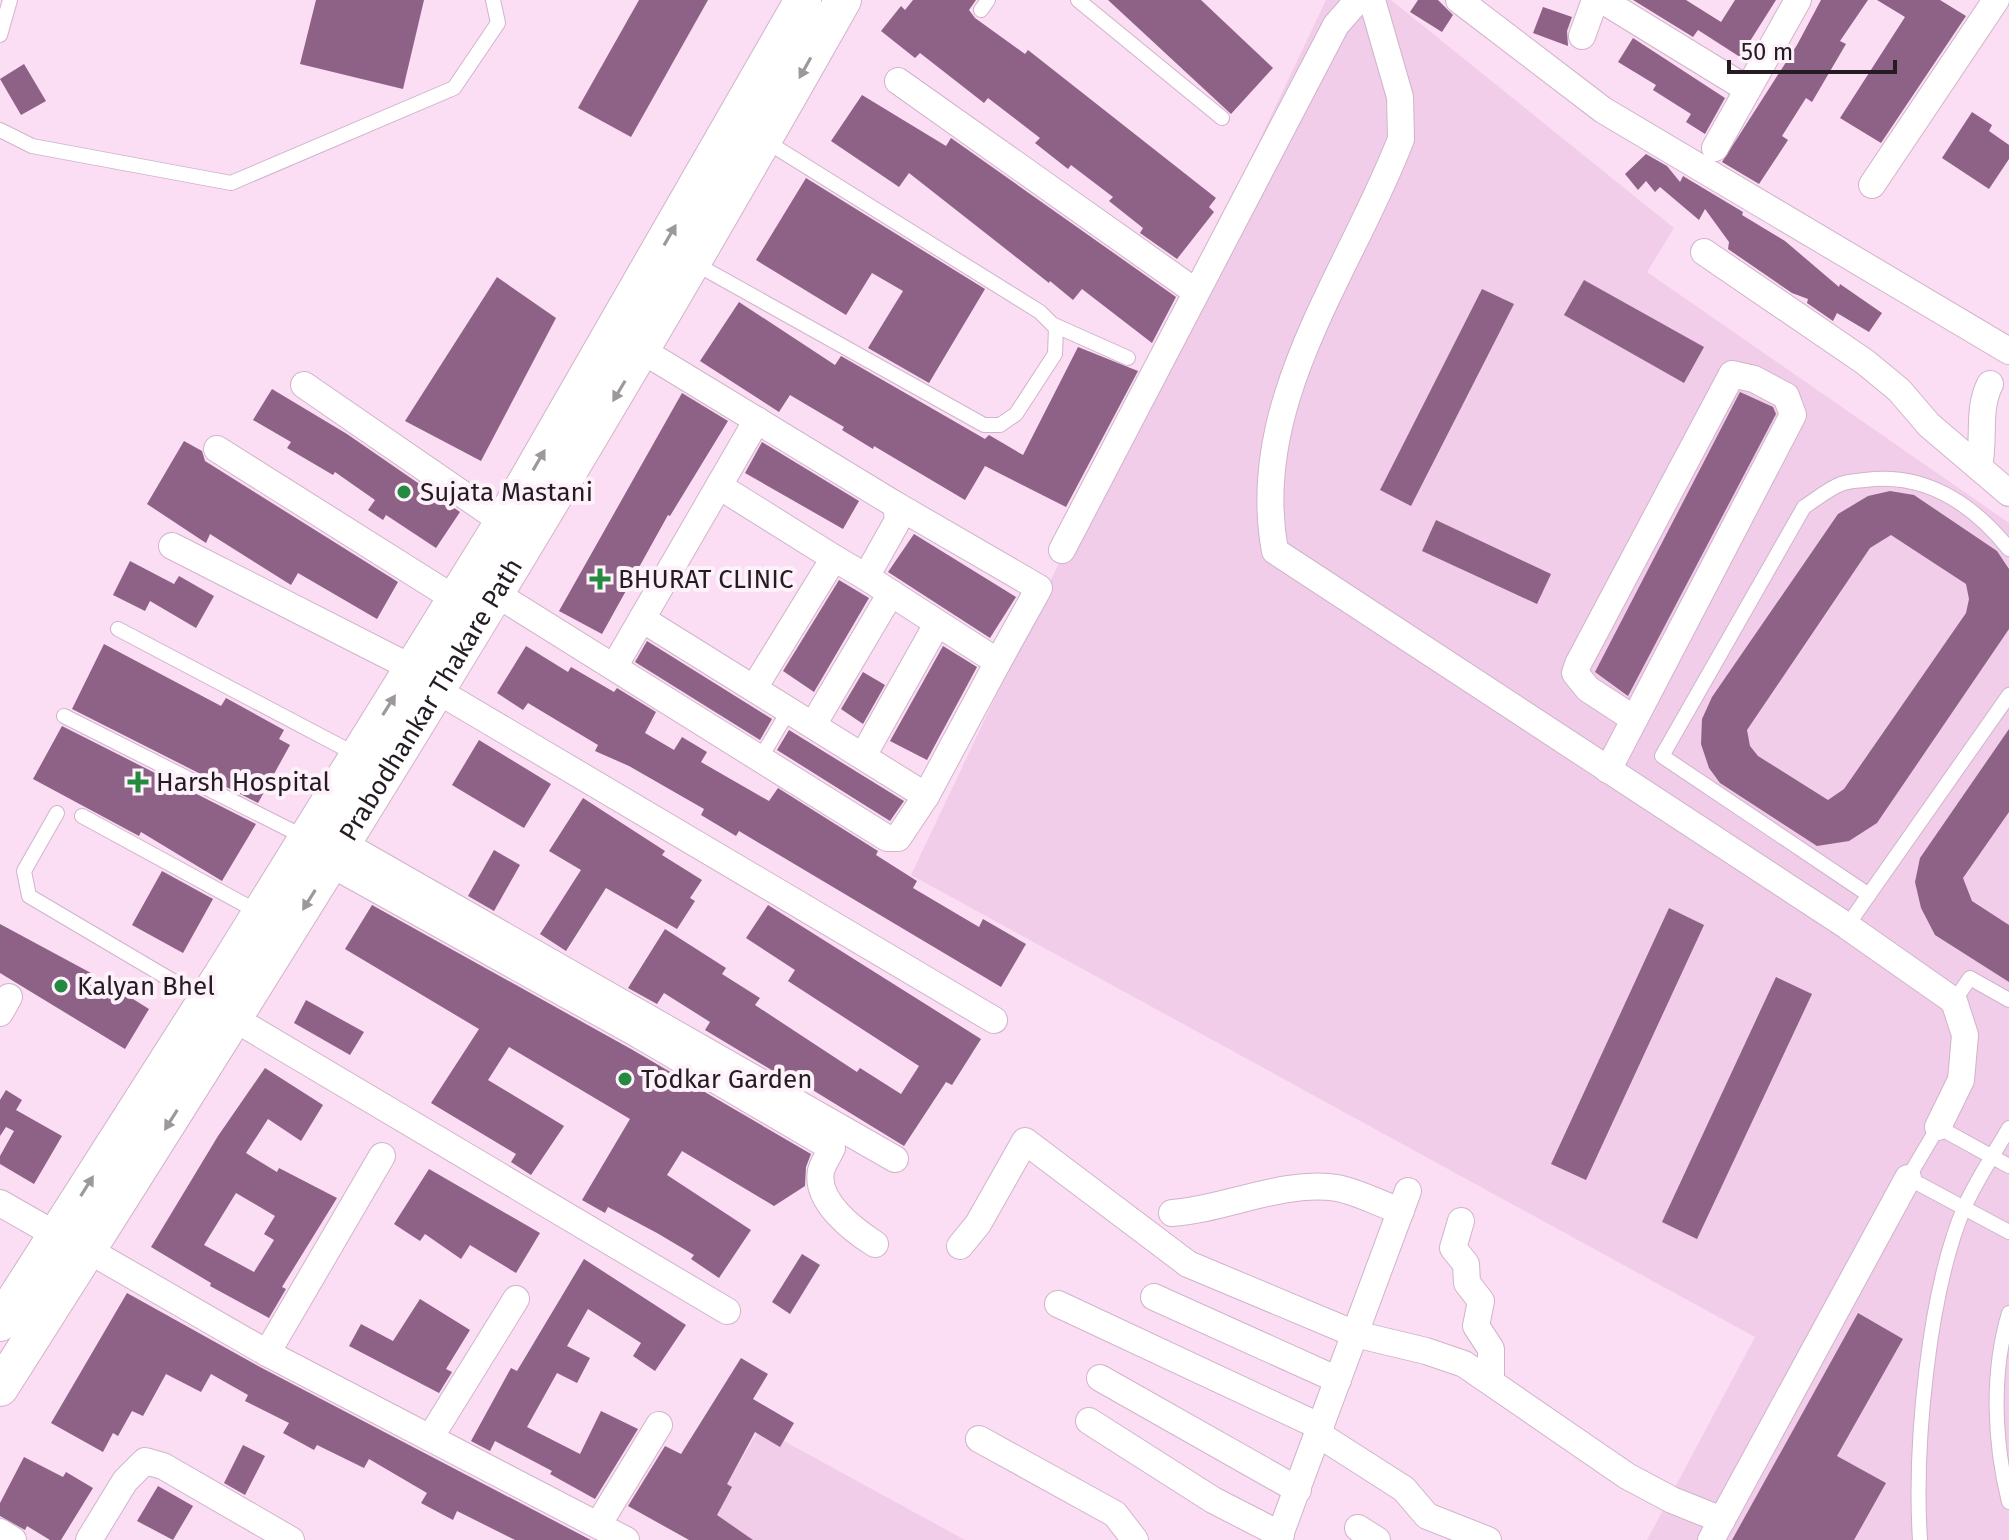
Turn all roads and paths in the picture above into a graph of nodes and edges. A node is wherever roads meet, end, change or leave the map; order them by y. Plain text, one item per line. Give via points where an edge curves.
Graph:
1 (10, 0) edge
2 (493, 0) edge
3 (803, 0) edge
4 (843, 0) edge
5 (1078, 0) edge
6 (1358, 0) edge
7 (1372, 0) edge
8 (1459, 0) edge
9 (1595, 0) edge
10 (1602, 0) edge
11 (1798, 0) edge
12 (1996, 0) edge
13 (0, 35) edge
14 (1582, 36) dead end
15 (898, 81) dead end
16 (1747, 89) junction
17 (1222, 118) dead end
18 (0, 130) edge
19 (764, 140) junction
20 (1715, 148) dead end
21 (1872, 185) dead end
22 (1704, 252) dead end
23 (694, 263) junction
24 (1196, 292) junction
25 (1054, 325) junction
26 (643, 351) junction
27 (2009, 351) edge
28 (1128, 358) dead end
29 (1990, 384) dead end
30 (304, 385) dead end
31 (757, 420) junction
32 (217, 449) dead end
33 (1979, 467) junction
34 (719, 486) junction
35 (2009, 493) edge
36 (896, 505) junction
37 (503, 522) junction
38 (172, 546) dead end
39 (2009, 549) edge
40 (1062, 550) dead end
41 (834, 558) junction
42 (866, 577) junction
43 (891, 593) junction
44 (498, 595) junction
45 (455, 599) junction
46 (642, 619) junction
47 (937, 624) junction
48 (118, 629) dead end
49 (998, 662) junction
50 (614, 667) junction
51 (425, 680) junction
52 (754, 688) junction
53 (2009, 695) edge
54 (789, 710) junction
55 (64, 716) dead end
56 (1634, 719) junction
57 (813, 725) junction
58 (358, 755) junction
59 (863, 756) junction
60 (760, 759) junction
61 (1608, 770) junction
62 (926, 796) junction
63 (57, 813) dead end
64 (82, 816) dead end
65 (306, 839) junction
66 (338, 854) junction
67 (1869, 895) junction
68 (260, 913) junction
69 (1847, 926) junction
70 (2009, 1000) edge
71 (1954, 1001) junction
72 (220, 1010) junction
73 (994, 1020) dead end
74 (1938, 1127) junction
75 (2009, 1128) edge
76 (382, 1156) dead end
77 (1992, 1157) junction
78 (895, 1159) dead end
79 (2009, 1166) edge
80 (1908, 1178) junction
81 (0, 1203) edge
82 (1964, 1208) junction
83 (1172, 1213) dead end
84 (1461, 1221) dead end
85 (2009, 1232) edge
86 (72, 1242) junction
87 (875, 1244) dead end
88 (960, 1246) dead end
89 (1154, 1297) dead end
90 (516, 1299) dead end
91 (1058, 1304) dead end
92 (727, 1311) dead end
93 (2009, 1313) edge
94 (0, 1323) edge
95 (1355, 1334) junction
96 (267, 1353) junction
97 (1100, 1378) dead end
98 (1338, 1380) junction
99 (1491, 1382) junction
100 (0, 1388) edge
101 (1089, 1421) dead end
102 (659, 1425) dead end
103 (1320, 1430) junction
104 (430, 1438) junction
105 (979, 1439) dead end
106 (1298, 1490) junction
107 (2009, 1502) edge
108 (598, 1525) junction
109 (1716, 1530) edge
110 (0, 1532) edge
111 (1280, 1537) edge
112 (13, 1540) edge
113 (89, 1540) edge
114 (291, 1540) edge
115 (626, 1540) edge
116 (1135, 1540) edge
117 (1488, 1540) edge
118 (1920, 1540) edge

1 - 13 lane
2 - 18 lane via 498,23 454,88 231,183 32,146
37 -> 3 main road, Prabodhankar Thakare Path
4 -> 19 main road, Prabodhankar Thakare Path
5 - 17 lane
6 - 24 street via 1336,25
7 - 61 street via 1400,97 1401,139 1292,375 1270,463 1268,512 1275,551
8 - 27 street via 1603,110
9 - 14 street
10 - 16 street
11 - 16 street
12 - 21 street
15 - 24 street
16 - 20 street
19 - 23 main road, Prabodhankar Thakare Path
19 - 25 lane
22 - 33 street via 1865,362
23 - 25 lane via 984,425 1000,425 1016,414 1055,354
23 - 26 main road, Prabodhankar Thakare Path
24 - 40 street
25 - 28 lane
26 - 31 street
26 -> 44 main road, Prabodhankar Thakare Path
29 - 33 street via 1980,404 1984,442
30 - 37 street
31 - 34 street
31 - 36 street
32 - 45 street
33 - 35 street
34 - 41 street
34 - 46 street
36 - 42 street via 898,520
36 - 49 street via 1039,588
37 - 45 main road, Prabodhankar Thakare Path
38 - 51 street
39 - 67 lane via 1994,530 1948,494 1916,481 1842,483 1804,507 1662,756
41 - 42 street
41 - 52 street
42 - 43 street
43 - 47 street
43 - 57 street
44 - 50 street
44 - 51 main road, Prabodhankar Thakare Path
45 - 51 main road, Prabodhankar Thakare Path
46 - 50 street
46 - 52 street
47 - 49 street
47 - 59 street
48 - 58 lane
49 - 62 street
50 - 60 street
58 -> 51 main road, Prabodhankar Thakare Path
51 - 66 main road, Prabodhankar Thakare Path
51 - 73 street
52 - 54 street
53 - 67 lane
54 - 57 street
54 - 60 lane
55 - 65 lane
56 - 56 street via 1793,415 1786,396 1754,379 1732,374 1578,664 1575,673 1588,689
56 - 61 street
57 - 59 street
58 - 65 main road, Prabodhankar Thakare Path
59 - 62 street
60 - 62 street via 887,838 904,832
61 - 69 street
63 - 72 lane via 24,871 29,896
64 - 68 lane
65 - 68 main road, Prabodhankar Thakare Path
66 -> 72 main road, Prabodhankar Thakare Path
66 - 78 street
66 - 87 street via 832,1148 820,1172 826,1199
67 - 69 lane
68 - 72 main road, Prabodhankar Thakare Path
69 - 71 street
70 - 71 lane via 1970,978
71 - 74 street via 1965,1035 1961,1080
72 - 86 main road, Prabodhankar Thakare Path
72 - 92 street
74 - 77 lane
74 - 80 lane
75 - 77 lane
76 - 96 street
77 - 79 lane
77 - 82 lane
80 - 82 lane
80 - 109 street
81 - 86 street
82 - 85 lane
82 - 118 lane via 1933,1328 1917,1498
83 - 95 street via 1300,1188 1336,1188 1404,1201
84 - 99 street via 1453,1248 1466,1264 1467,1283 1481,1301 1476,1326 1491,1349
86 - 94 main road, Prabodhankar Thakare Path
86 - 96 street
86 - 100 main road, Prabodhankar Thakare Path
88 - 95 street via 1025,1141 1188,1264
89 - 98 street
90 - 104 street
91 - 103 street
93 - 107 lane via 1996,1415
95 - 98 street
95 - 99 street via 1439,1355
96 - 104 street
97 - 106 street
98 - 103 street
99 - 109 street via 1584,1450
101 - 111 street
102 - 108 street
103 - 106 street
103 - 117 street via 1404,1489 1427,1516
104 - 108 street
105 - 116 street via 1115,1514
106 - 111 street
108 - 115 street
110 - 112 street
113 - 114 street via 125,1481 145,1461 163,1466

